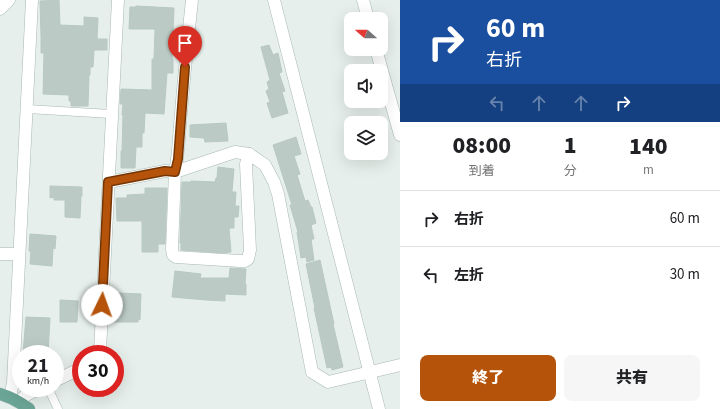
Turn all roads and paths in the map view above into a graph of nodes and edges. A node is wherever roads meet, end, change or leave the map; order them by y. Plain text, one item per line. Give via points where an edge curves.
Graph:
1 (9, 0) edge
2 (32, 0) edge
3 (118, 0) edge
4 (192, 0) edge
5 (274, 0) edge
6 (363, 0) edge
7 (0, 9) edge
8 (366, 12) edge
9 (378, 56) edge
10 (27, 109) junction
11 (111, 114) junction
12 (400, 132) edge
13 (249, 154) junction
14 (175, 172) junction
15 (108, 182) junction
16 (0, 254) edge
17 (19, 254) junction
18 (100, 345) edge
19 (400, 365) edge
20 (370, 371) junction
21 (52, 397) edge
22 (14, 401) edge
23 (58, 409) edge
24 (379, 409) edge

1 - 7 street
2 - 10 street
3 - 11 street
4 - 14 street
5 - 20 street
6 - 8 street
9 - 12 street
10 - 11 lane
10 - 17 street
11 - 15 street
13 - 14 street via 235,152
13 - 14 street via 246,164 250,250 245,261 179,258 173,255
13 - 20 street via 265,165 278,194 312,372 328,382
14 - 15 street via 165,171
15 - 18 street
16 - 17 street
17 - 22 street
19 - 20 street
20 - 24 street
21 - 23 lane

